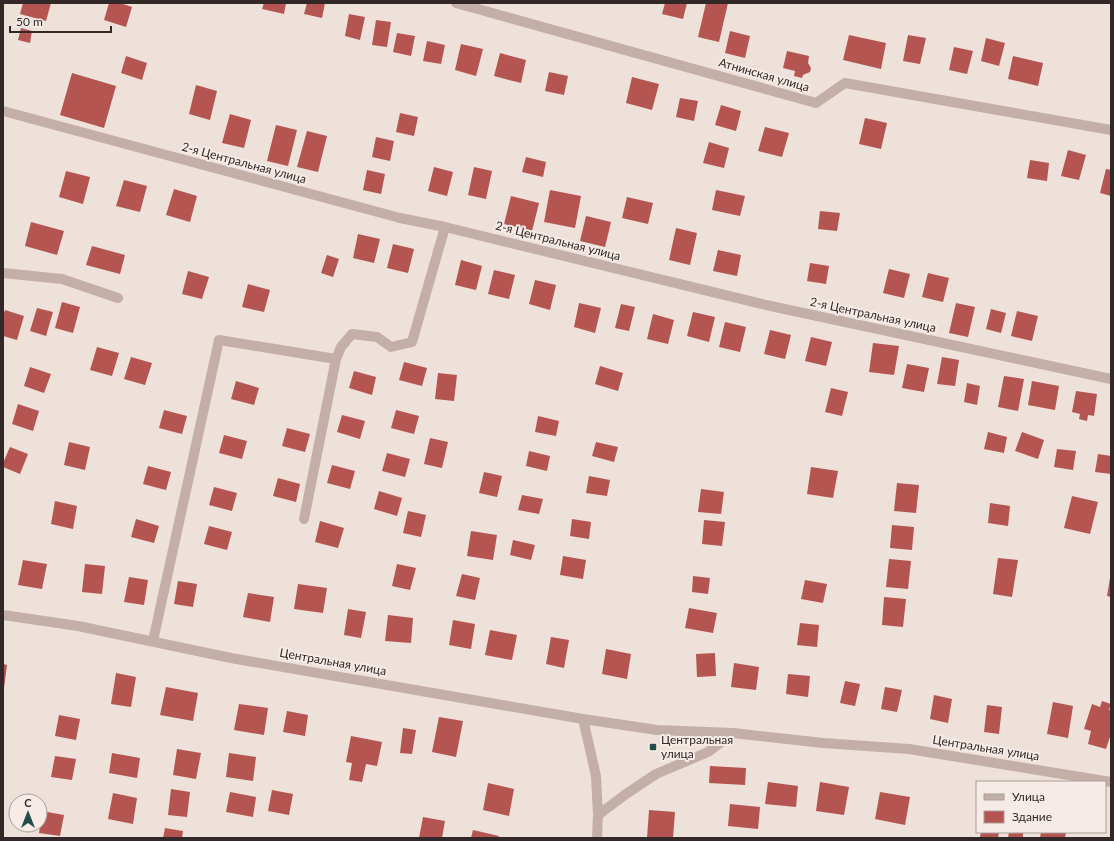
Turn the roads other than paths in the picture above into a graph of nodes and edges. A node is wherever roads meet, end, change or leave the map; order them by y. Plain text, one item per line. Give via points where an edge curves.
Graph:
1 (456, 3) edge
2 (3, 111) edge
3 (1111, 130) edge
4 (445, 227) junction
5 (3, 273) edge
6 (118, 298) dead end
7 (336, 359) junction
8 (1111, 379) edge
9 (304, 518) dead end
10 (3, 615) edge
11 (153, 641) junction
12 (583, 720) junction
13 (733, 733) junction
14 (1105, 781) edge
15 (598, 816) junction
16 (597, 838) edge

1 - 3 street, Атнинская улица via 816,103 845,83
2 - 4 street, 2-я Центральная улица via 400,218
4 - 7 street via 412,342 392,347 377,337 352,334 341,347
4 - 8 street, 2-я Центральная улица via 766,305
5 - 6 street via 62,279
7 - 9 street
7 - 11 street via 219,340
10 - 11 street, Центральная улица
11 - 12 street, Центральная улица via 231,658
12 - 13 street, Центральная улица via 657,730
12 - 15 street via 596,776
13 - 14 street, Центральная улица via 909,749
13 - 15 street via 708,752 656,774
15 - 16 street

